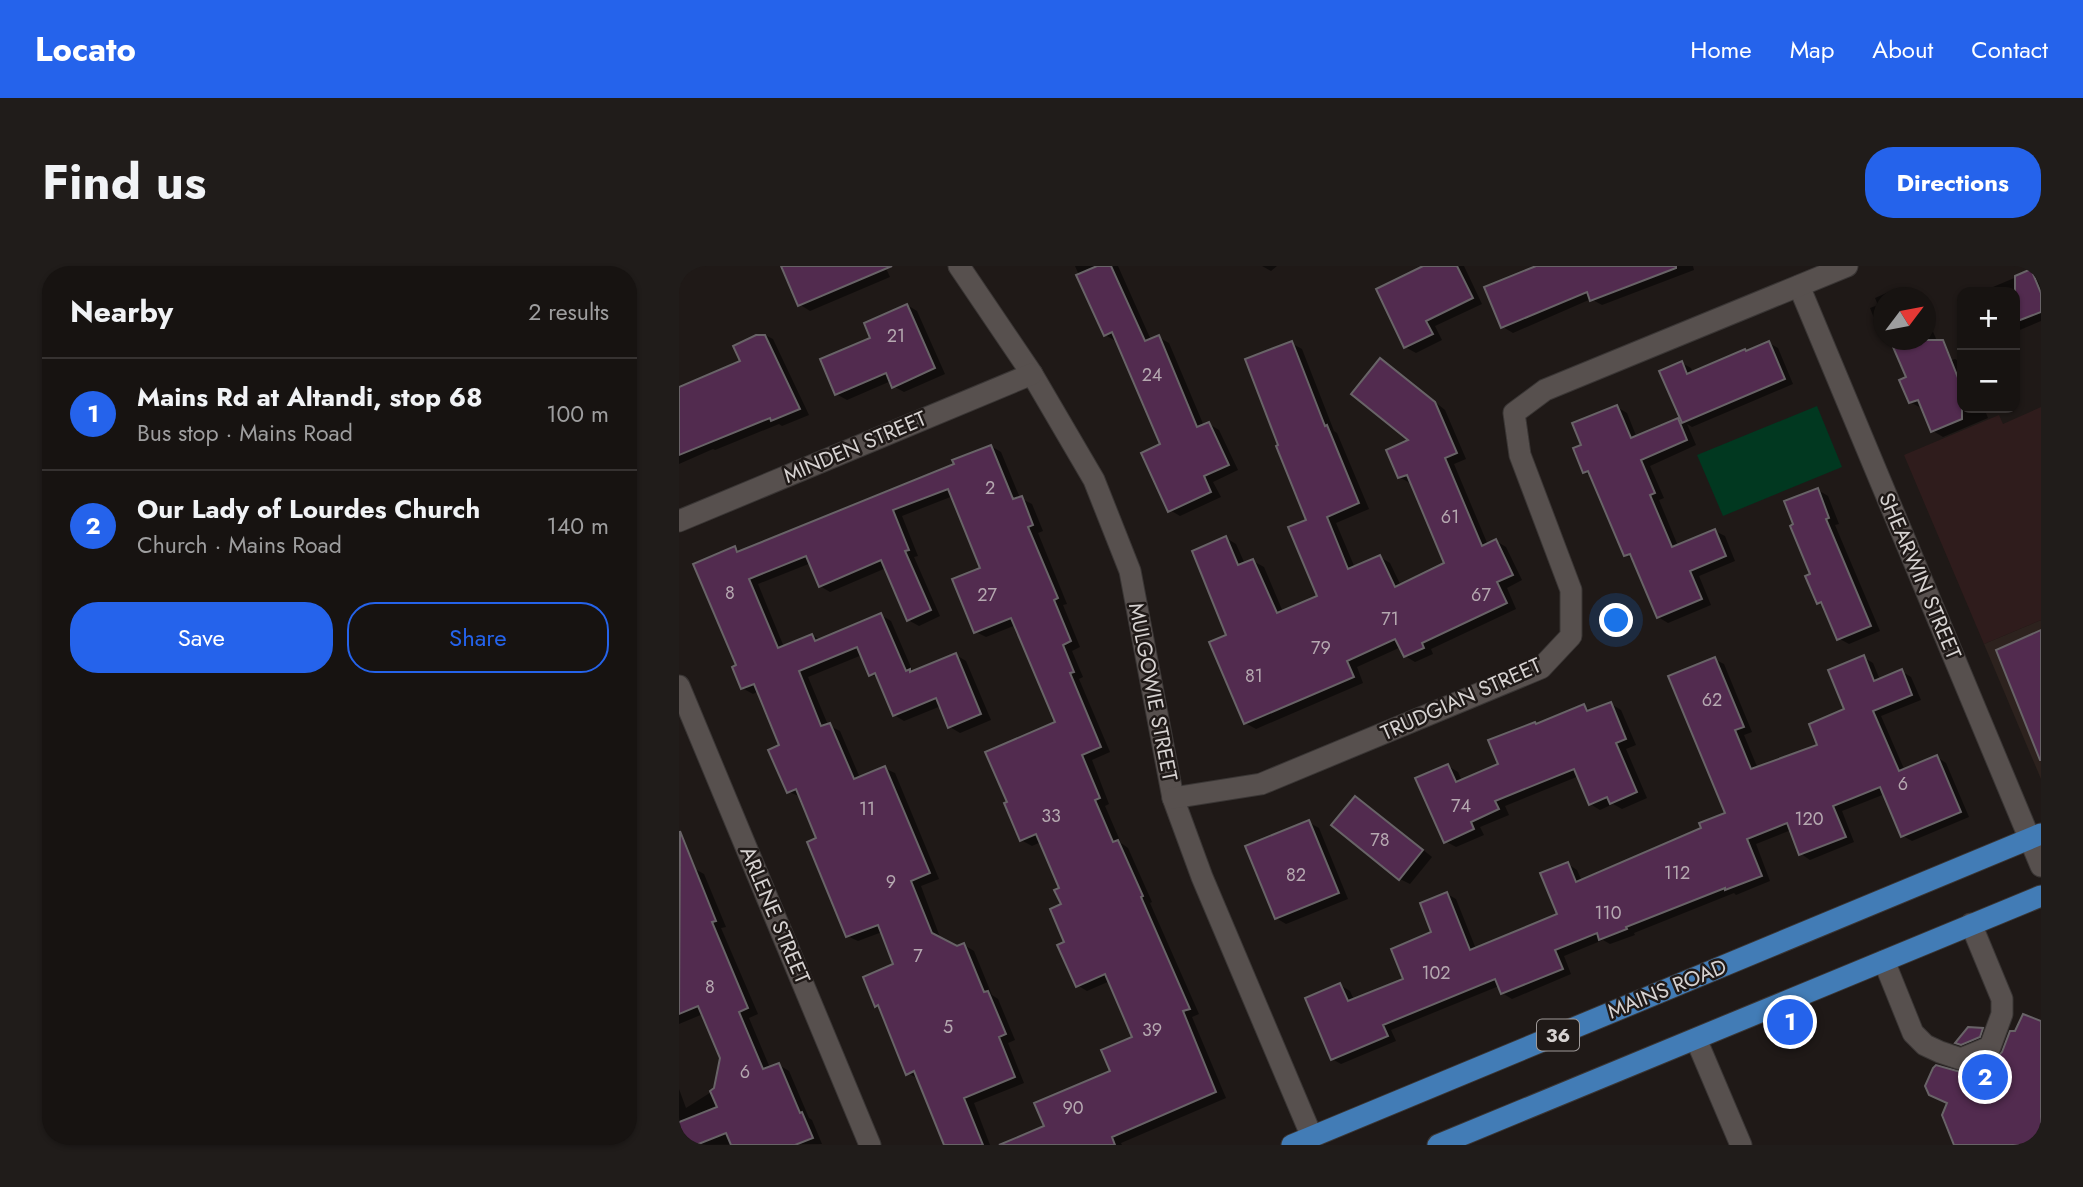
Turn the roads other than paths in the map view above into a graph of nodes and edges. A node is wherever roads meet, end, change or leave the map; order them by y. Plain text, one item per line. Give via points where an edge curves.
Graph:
1 (959, 266) edge
2 (1847, 266) edge
3 (1799, 286) junction
4 (1031, 374) junction
5 (679, 521) edge
6 (679, 686) edge
7 (1173, 798) junction
8 (2035, 836) edge
9 (2041, 866) edge
10 (2041, 896) edge
11 (1972, 924) junction
12 (1884, 961) junction
13 (1696, 1039) junction
14 (1302, 1141) edge
15 (870, 1145) edge
16 (1438, 1145) edge
17 (1741, 1145) edge

1 - 4 street, MULGOWIE STREET
2 - 3 street, TRUDGIAN STREET
3 - 7 street, TRUDGIAN STREET via 1545,390 1514,413 1520,455 1571,590 1571,636 1541,668 1261,784
3 - 8 street, SHEARWIN STREET
4 - 5 street, MINDEN STREET
4 - 7 street, MULGOWIE STREET via 1094,481 1130,571
6 - 15 street, ARLENE STREET
7 - 14 street, MULGOWIE STREET
8 - 9 street, SHEARWIN STREET
8 - 14 main road, MAINS ROAD / 36
10 - 11 main road
11 - 12 main road
11 - 12 street via 2002,999 2002,1014 1990,1047 1961,1059 1925,1045 1913,1032
12 - 13 main road
13 - 16 main road
13 - 17 street

